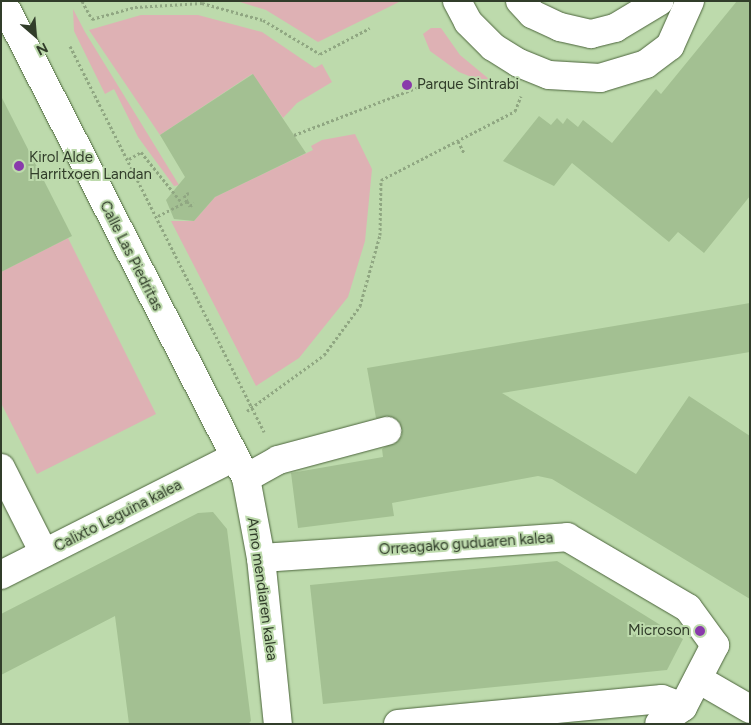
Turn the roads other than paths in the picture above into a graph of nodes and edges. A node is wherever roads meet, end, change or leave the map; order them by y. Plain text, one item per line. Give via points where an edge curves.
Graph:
1 (2, 1) edge
2 (457, 1) edge
3 (520, 1) edge
4 (660, 1) edge
5 (690, 1) edge
6 (387, 432) dead end
7 (240, 467) junction
8 (1, 468) edge
9 (44, 553) junction
10 (261, 558) junction
11 (1, 575) edge
12 (698, 679) junction
13 (683, 707) junction
14 (750, 709) edge
15 (278, 724) edge
16 (398, 724) edge
17 (659, 724) edge

1 - 7 street, Calle Las Piedritas
2 - 5 street via 468,22 493,48 540,72 583,78 614,75 646,64 670,46
3 - 4 street via 532,14 560,27 591,34 615,28
6 - 7 street, Calixto Leguina kalea
7 - 9 street, Calixto Leguina kalea
7 - 10 street, Arno mendiaren kalea
8 - 9 street
9 - 11 street, Calixto Leguina kalea
10 - 12 street, Orreagako guduaren kalea via 567,537 688,608 715,645
10 - 15 street, Arno mendiaren kalea
12 - 13 street
12 - 14 street
13 - 16 street via 662,699
13 - 17 street

